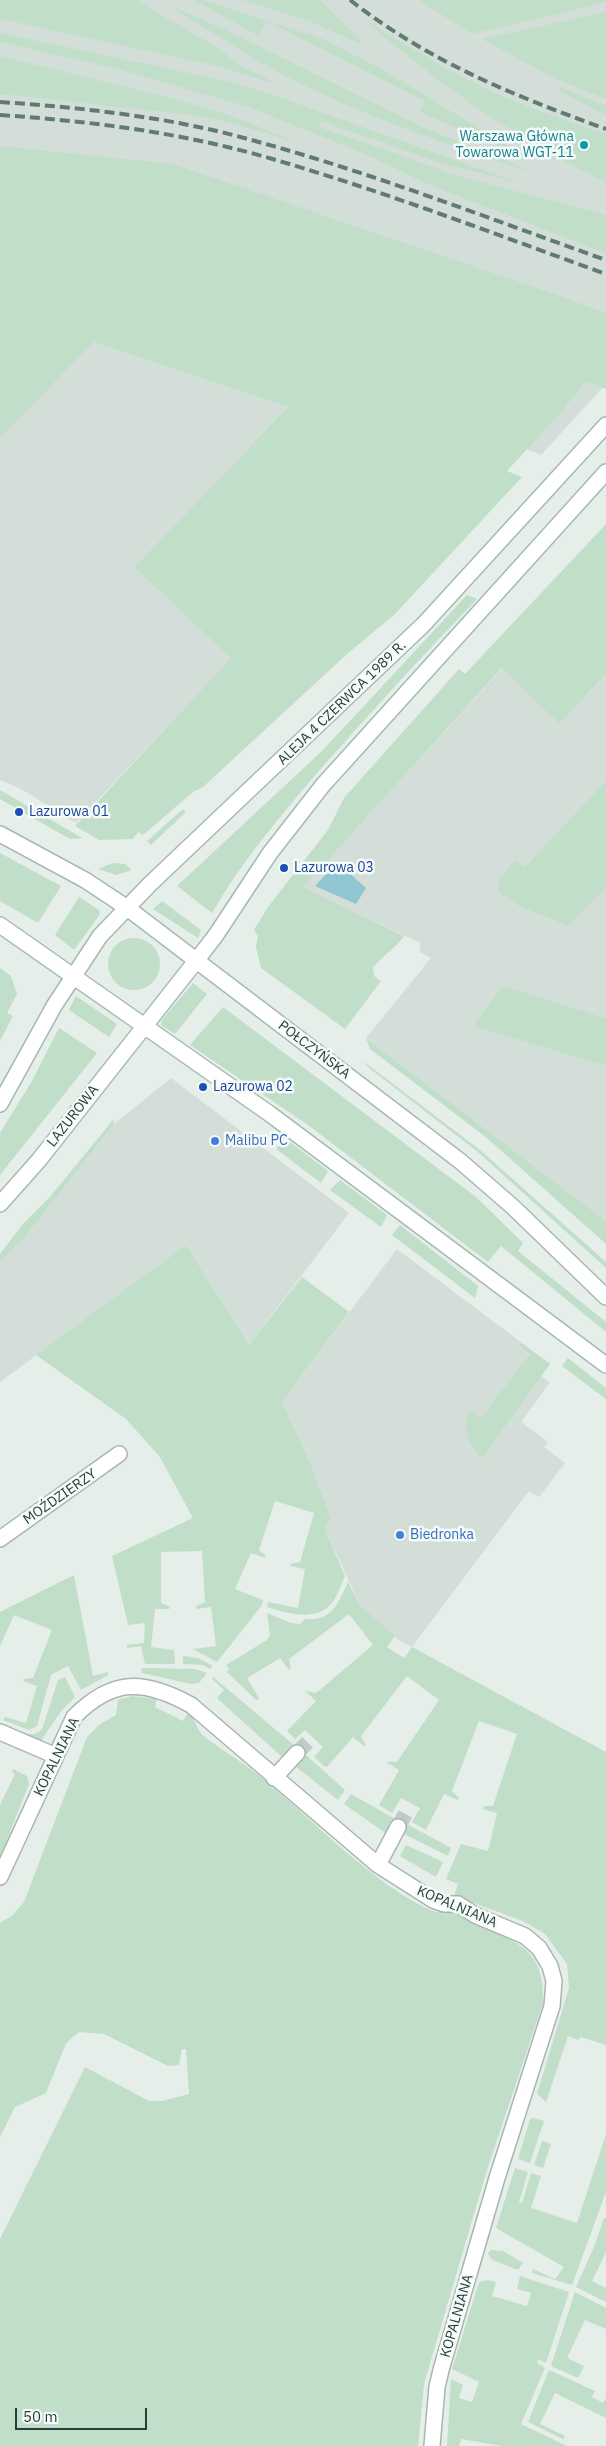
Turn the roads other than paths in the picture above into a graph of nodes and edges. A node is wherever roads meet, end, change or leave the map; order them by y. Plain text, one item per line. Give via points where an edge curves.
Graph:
1 (606, 425) edge
2 (606, 472) edge
3 (0, 834) edge
4 (126, 907) junction
5 (0, 925) edge
6 (196, 961) junction
7 (73, 975) junction
8 (143, 1026) junction
9 (0, 1104) edge
10 (0, 1204) edge
11 (606, 1297) edge
12 (606, 1366) edge
13 (119, 1454) dead end
14 (0, 1539) edge
15 (0, 1732) edge
16 (297, 1753) tunnel mouth
17 (56, 1756) junction
18 (274, 1778) junction
19 (398, 1827) tunnel mouth
20 (378, 1865) junction
21 (0, 1877) edge
22 (432, 2446) edge

1 - 4 main road, ALEJA 4 CZERWCA 1989 R. via 424,624
2 - 6 main road via 323,785 270,853
3 - 4 main road, POŁCZYŃSKA via 85,880
4 - 6 main road, POŁCZYŃSKA
4 - 7 main road, ALEJA 4 CZERWCA 1989 R. via 100,936
5 - 7 main road
6 - 8 main road
6 - 11 main road, POŁCZYŃSKA via 460,1161
7 - 8 main road
7 - 9 main road
8 - 10 main road, LAZUROWA via 39,1160
8 - 12 main road via 270,1114
13 - 14 main road, MOŹDZIERZY
15 - 17 main road
16 - 18 main road
17 - 18 main road, KOPALNIANA via 74,1717 94,1698 122,1687 143,1688 167,1693 191,1705
17 - 21 main road, KOPALNIANA
18 - 20 main road, KOPALNIANA
19 - 20 main road
20 - 22 main road, KOPALNIANA via 433,1900 458,1904 475,1915 525,1936 539,1948 550,1966 554,1981 552,2006 441,2370

